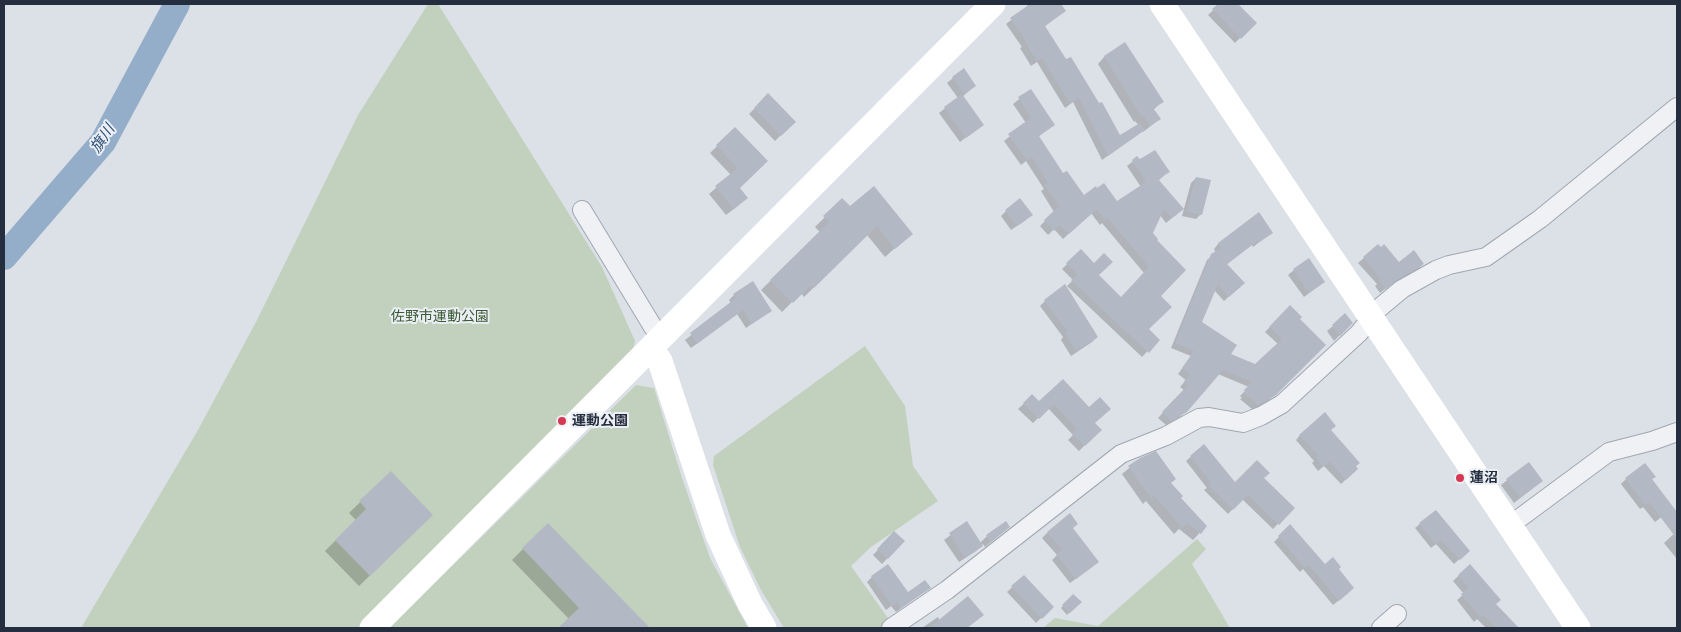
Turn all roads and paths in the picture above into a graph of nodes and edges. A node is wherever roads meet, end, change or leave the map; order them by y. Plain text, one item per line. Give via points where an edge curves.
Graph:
1 (993, 4) edge
2 (1162, 4) edge
3 (1677, 107) edge
4 (582, 210) dead end
5 (1372, 318) junction
6 (656, 344) junction
7 (1677, 432) edge
8 (1509, 526) junction
9 (1396, 614) dead end
10 (372, 628) edge
11 (764, 628) edge
12 (891, 628) edge
13 (1381, 628) edge
14 (1578, 628) edge

1 - 6 street
2 - 5 street
3 - 5 street via 1540,220 1486,257 1450,265 1418,280
4 - 6 street
5 - 8 street
5 - 12 street via 1282,404 1243,423 1199,418 1166,436 1121,454 947,590
6 - 10 street
6 - 11 street via 718,536
7 - 8 street via 1609,452
8 - 14 street
9 - 13 street

